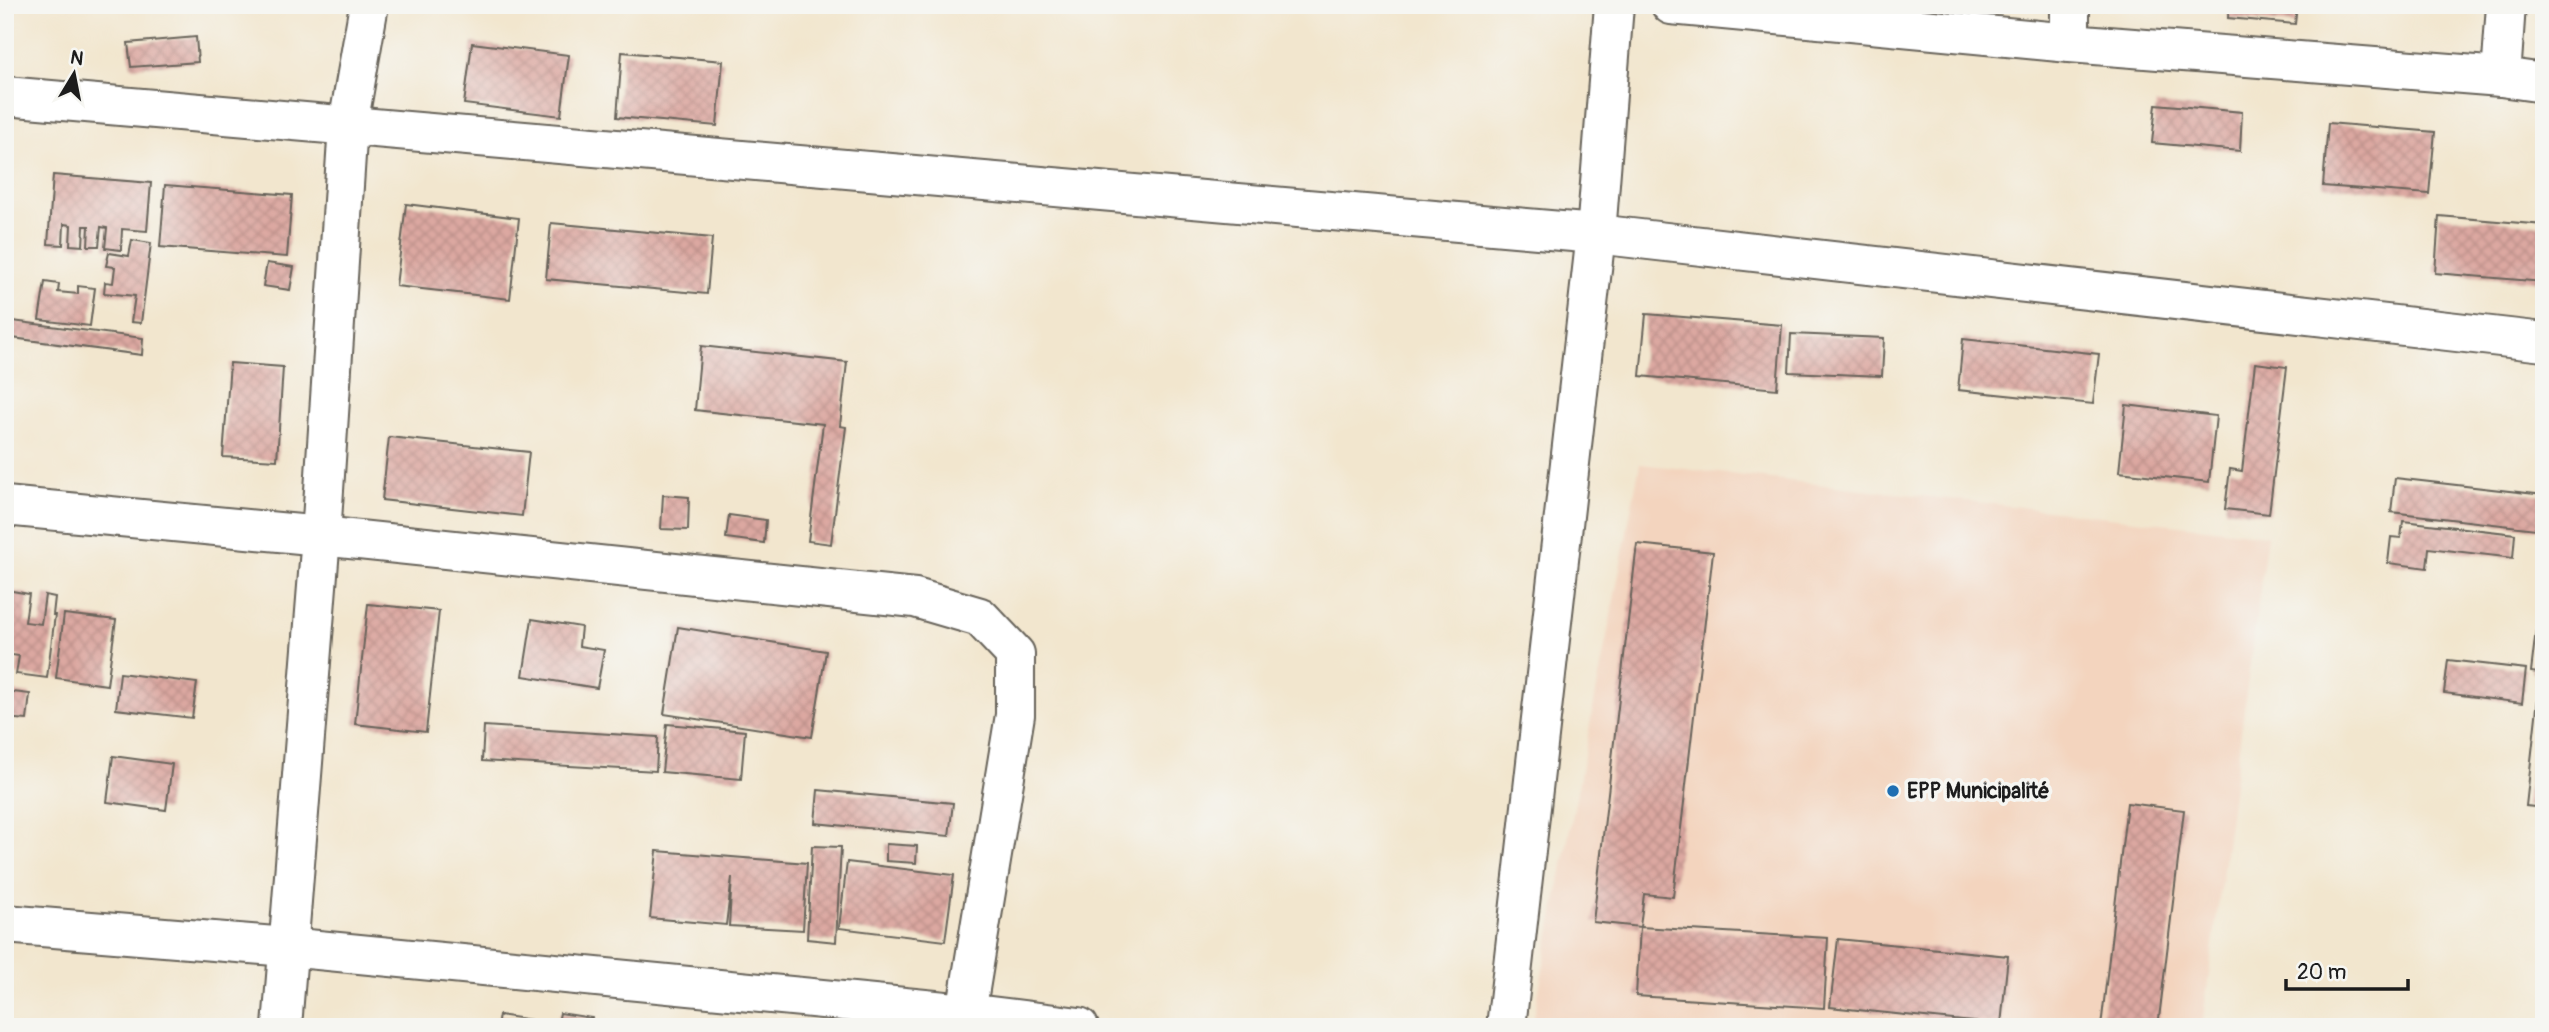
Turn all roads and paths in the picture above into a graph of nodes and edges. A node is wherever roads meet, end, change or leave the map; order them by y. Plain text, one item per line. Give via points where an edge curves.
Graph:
1 (369, 5) edge
2 (1614, 5) edge
3 (1671, 5) edge
4 (2070, 5) edge
5 (2506, 5) edge
6 (2070, 43) junction
7 (2501, 77) junction
8 (2544, 83) edge
9 (5, 96) edge
10 (348, 125) junction
11 (1596, 234) junction
12 (2544, 342) edge
13 (5, 506) edge
14 (321, 536) junction
15 (5, 925) edge
16 (287, 947) junction
17 (966, 1013) junction
18 (282, 1027) edge
19 (1079, 1027) edge
20 (1506, 1027) edge

1 - 10 street
2 - 11 street
3 - 6 street
4 - 6 street
5 - 7 street
6 - 7 street
7 - 8 street
9 - 10 street
10 - 11 street
10 - 14 street
11 - 12 street
11 - 20 street
13 - 14 street
14 - 16 street
14 - 17 street via 915,598 981,617 1015,654 1015,715
15 - 16 street
16 - 17 street
16 - 18 street
17 - 19 street

